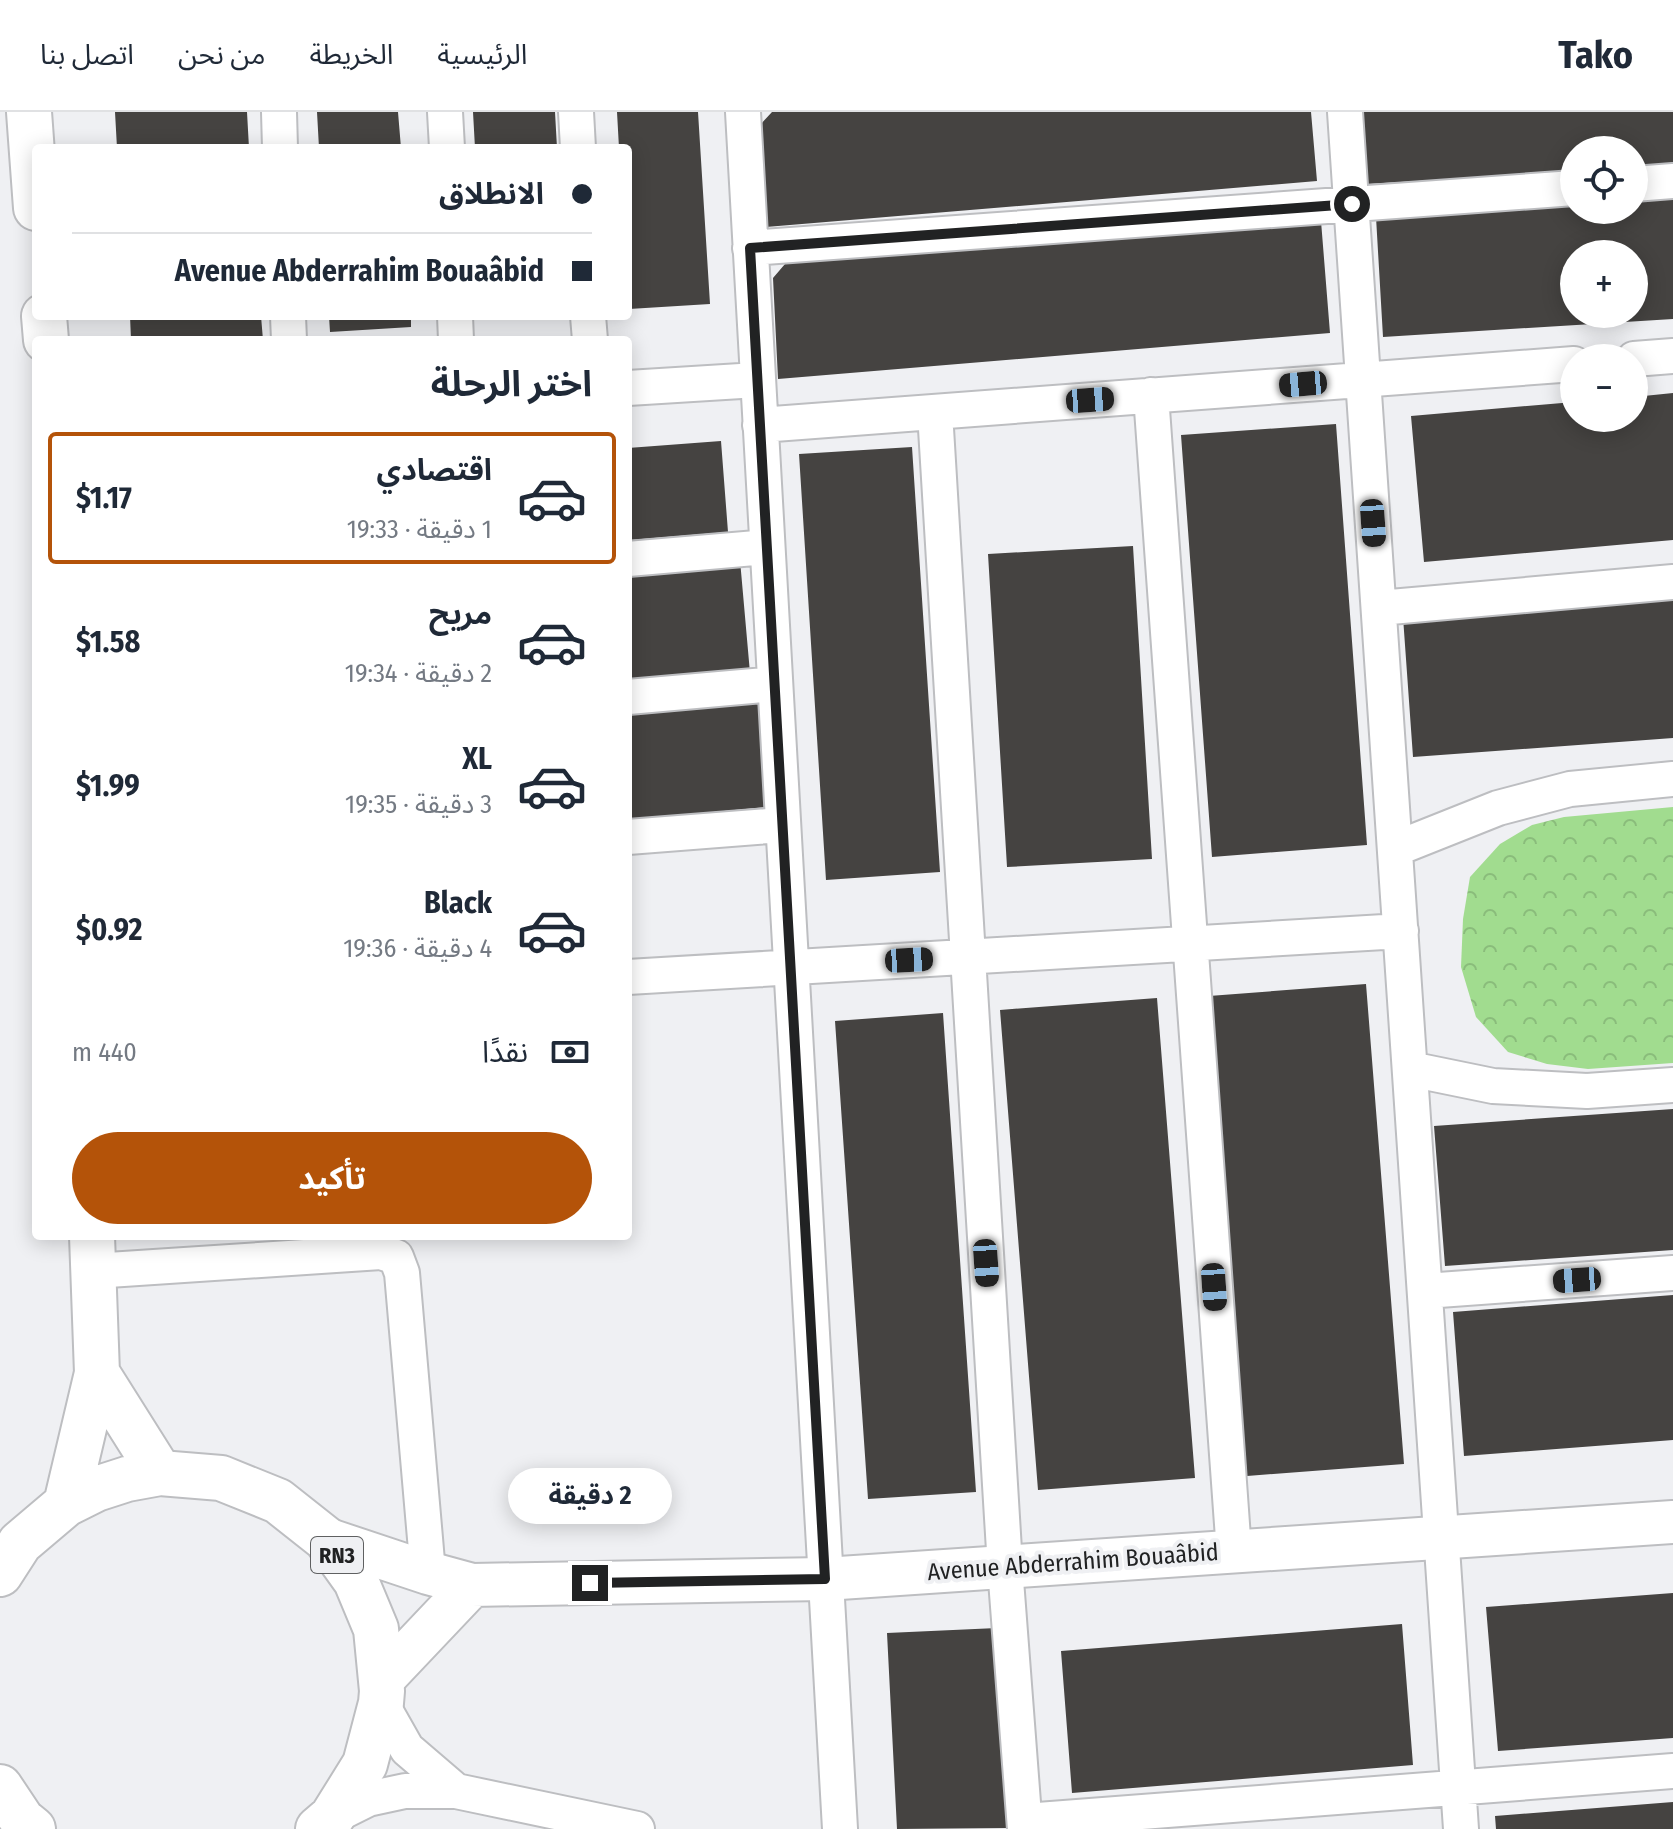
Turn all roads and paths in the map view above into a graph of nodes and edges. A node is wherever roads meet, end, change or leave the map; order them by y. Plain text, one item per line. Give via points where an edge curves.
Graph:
1 (29, 112) edge
2 (279, 112) edge
3 (445, 112) edge
4 (576, 112) edge
5 (743, 112) edge
6 (1345, 112) edge
7 (280, 144) edge
8 (447, 144) edge
9 (578, 144) edge
10 (32, 153) edge
11 (1673, 181) edge
12 (1648, 183) edge
13 (1560, 189) edge
14 (1352, 204) junction
15 (750, 248) junction
16 (1673, 356) edge
17 (1648, 358) edge
18 (1560, 365) edge
19 (757, 380) junction
20 (1363, 380) junction
21 (632, 388) edge
22 (1151, 395) junction
23 (935, 412) junction
24 (760, 425) junction
25 (767, 547) junction
26 (632, 559) edge
27 (1673, 582) edge
28 (1379, 608) junction
29 (775, 684) junction
30 (632, 697) edge
31 (1673, 779) edge
32 (782, 825) junction
33 (632, 837) edge
34 (1395, 849) junction
35 (1401, 931) junction
36 (1190, 943) junction
37 (968, 957) junction
38 (790, 967) junction
39 (632, 977) edge
40 (1410, 1069) junction
41 (1673, 1085) edge
42 (93, 1254) edge
43 (1673, 1273) edge
44 (1425, 1291) junction
45 (97, 1373) junction
46 (160, 1473) junction
47 (66, 1504) junction
48 (1673, 1522) edge
49 (1442, 1538) junction
50 (326, 1539) junction
51 (1234, 1552) junction
52 (1005, 1567) junction
53 (428, 1573) junction
54 (0, 1574) edge
55 (825, 1579) junction
56 (472, 1585) junction
57 (382, 1692) junction
58 (1673, 1771) edge
59 (0, 1787) edge
60 (1459, 1788) junction
61 (456, 1791) junction
62 (325, 1823) edge
63 (1025, 1825) edge
64 (33, 1829) edge
65 (637, 1829) edge
66 (840, 1829) edge
67 (1461, 1829) edge

1 - 10 main road
2 - 7 street
3 - 8 street
4 - 9 street
5 - 15 street
6 - 14 street
11 - 12 street
13 - 14 street
14 - 15 street
14 - 20 street
15 - 19 street
16 - 17 street
18 - 20 street
19 - 21 street
19 - 24 street
20 - 22 street
20 - 28 street
22 - 23 street
22 - 36 street
23 - 24 street
23 - 37 street
24 - 25 street
25 - 26 street
25 - 29 street
27 - 28 street
28 - 34 street
29 - 30 street
29 - 32 street
31 - 34 street via 1570,789 1498,808
32 - 33 street
32 - 38 street
34 - 35 street
35 - 36 street
35 - 40 street
36 - 37 street
36 - 51 street
37 - 38 street
37 - 52 street
38 - 39 street
38 - 55 street
40 - 41 street via 1493,1086 1587,1091
40 - 44 street
42 - 45 main road
42 - 53 street via 381,1252 396,1257 402,1273
43 - 44 street
44 - 49 street
45 - 46 main road
45 - 47 main road
46 - 47 main road, RN3 via 117,1482
46 - 50 main road, RN3 via 221,1478 278,1501
47 - 54 main road, RN3 via 20,1543
48 - 49 street, Avenue Abderrahim Bouaâbid
49 - 51 street, Avenue Abderrahim Bouaâbid
49 - 60 street
50 - 53 street, Avenue Abderrahim Bouaâbid
50 - 57 main road, RN3 via 356,1581 376,1629
51 - 52 street, Avenue Abderrahim Bouaâbid
52 - 55 street, Avenue Abderrahim Bouaâbid
52 - 63 street
53 - 56 street, Avenue Abderrahim Bouaâbid
55 - 56 street, Avenue Abderrahim Bouaâbid
55 - 66 street
56 - 57 street
57 - 61 street via 407,1749
57 - 62 main road, RN3 via 365,1764
58 - 60 street
59 - 64 main road
60 - 63 street
60 - 67 street
61 - 62 street via 405,1791 368,1799
61 - 65 street

